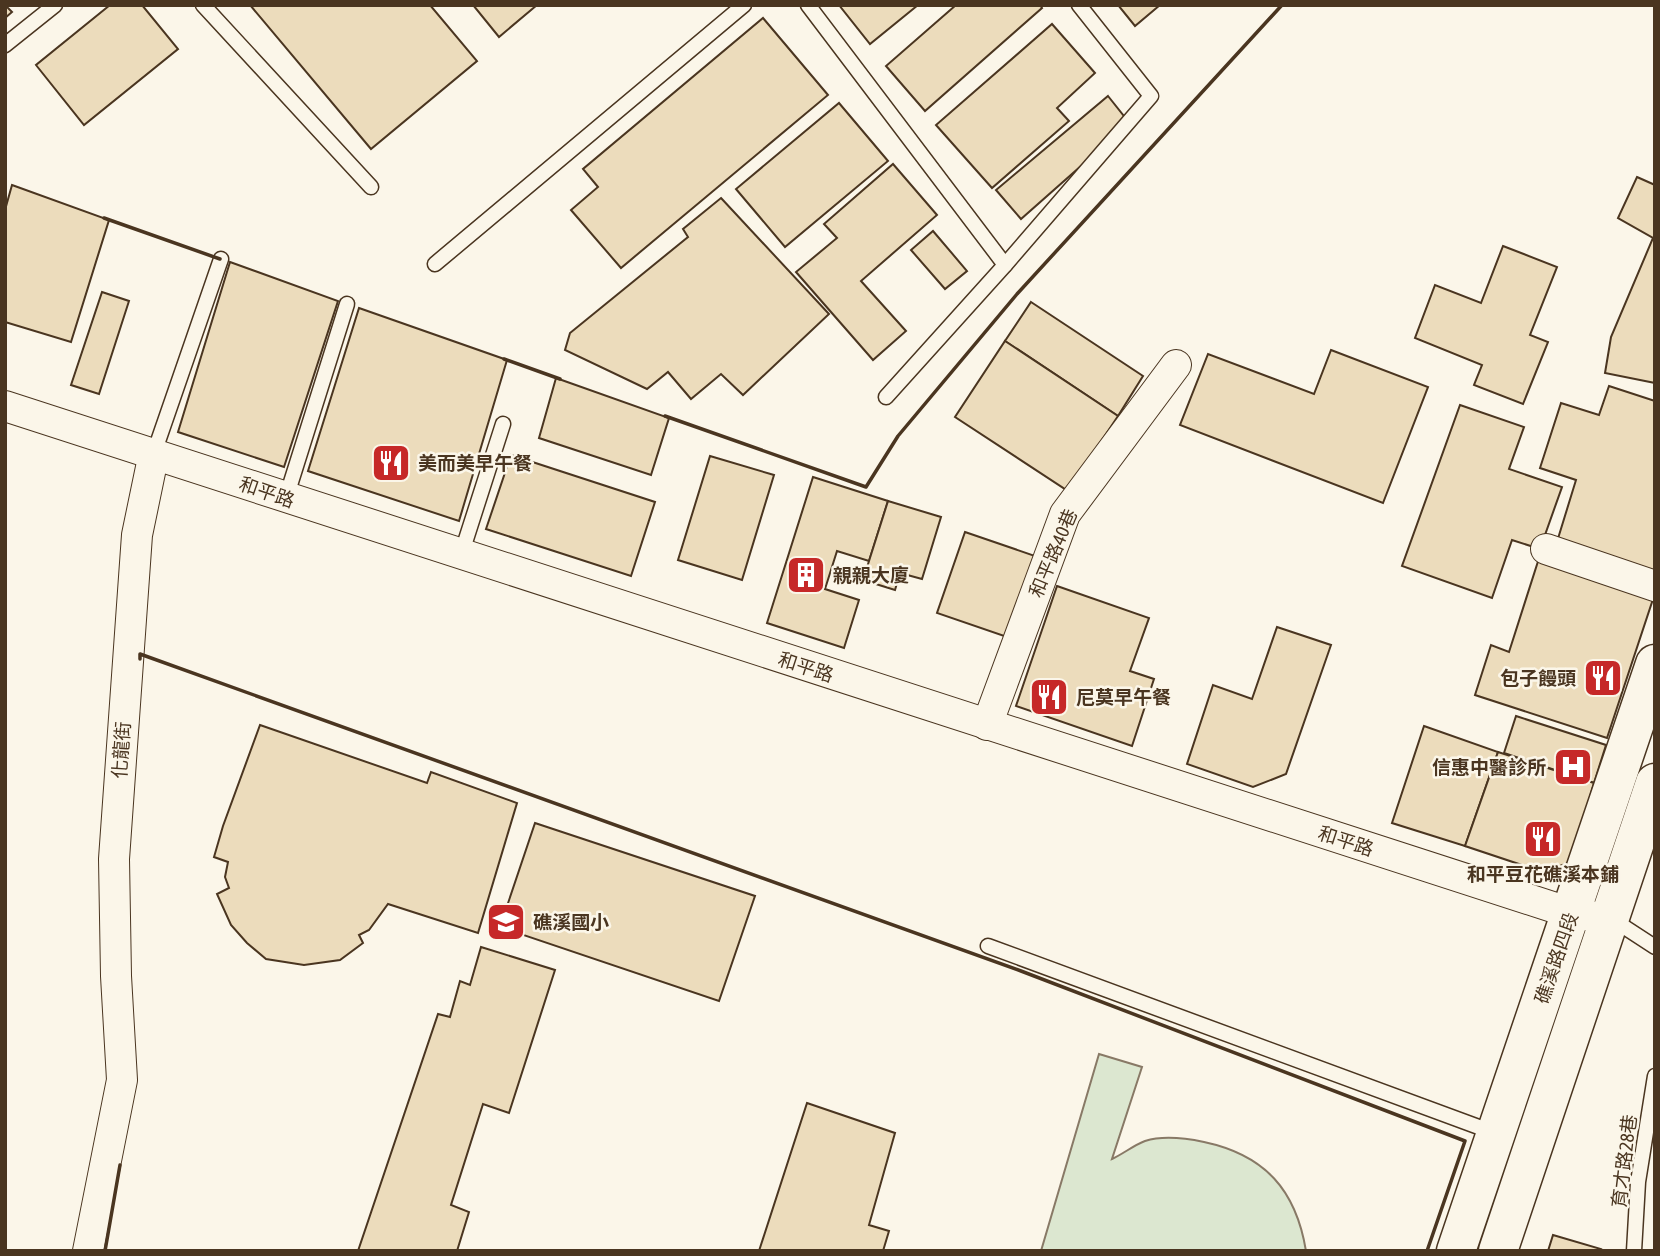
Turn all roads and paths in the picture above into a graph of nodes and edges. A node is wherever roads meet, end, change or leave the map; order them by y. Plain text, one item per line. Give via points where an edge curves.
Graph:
1 (55, 5) edge
2 (203, 5) edge
3 (744, 5) edge
4 (808, 5) edge
5 (1079, 5) edge
6 (5, 45) edge
7 (371, 187) dead end
8 (221, 259) dead end
9 (435, 264) dead end
10 (1005, 265) junction
11 (347, 303) dead end
12 (1176, 365) dead end
13 (886, 397) dead end
14 (5, 406) edge
15 (503, 424) dead end
16 (154, 453) junction
17 (286, 498) junction
18 (1546, 550) dead end
19 (461, 555) junction
20 (1655, 586) edge
21 (1655, 664) edge
22 (986, 725) junction
23 (1655, 783) edge
24 (1572, 914) junction
25 (1609, 918) junction
26 (989, 946) dead end
27 (1655, 947) edge
28 (1655, 1076) edge
29 (1515, 1140) junction
30 (88, 1251) edge
31 (1457, 1251) edge
32 (1498, 1251) edge
33 (1634, 1251) edge

1 - 6 lane
2 - 7 lane
3 - 9 lane
4 - 10 lane
5 - 10 lane via 1151,96
8 - 16 lane, 化龍街
10 - 13 lane
11 - 17 lane
12 - 22 street, 和平路40巷 via 1065,514
14 - 16 street, 和平路
15 - 19 lane
16 - 17 street, 和平路
16 - 30 street, 化龍街 via 137,535 114,859 122,1080
17 - 19 street, 和平路
18 - 20 street
19 - 22 street, 和平路
21 - 24 main road, 礁溪路四段
22 - 24 street, 和平路
23 - 25 main road, 礁溪路四段 via 1638,854
24 - 25 street, 和平路
24 - 29 main road, 礁溪路四段
25 - 27 lane
25 - 29 main road, 礁溪路四段
26 - 29 lane
28 - 33 lane, 育才路28巷 via 1637,1182
29 - 31 main road, 礁溪路四段
29 - 32 main road, 礁溪路四段

